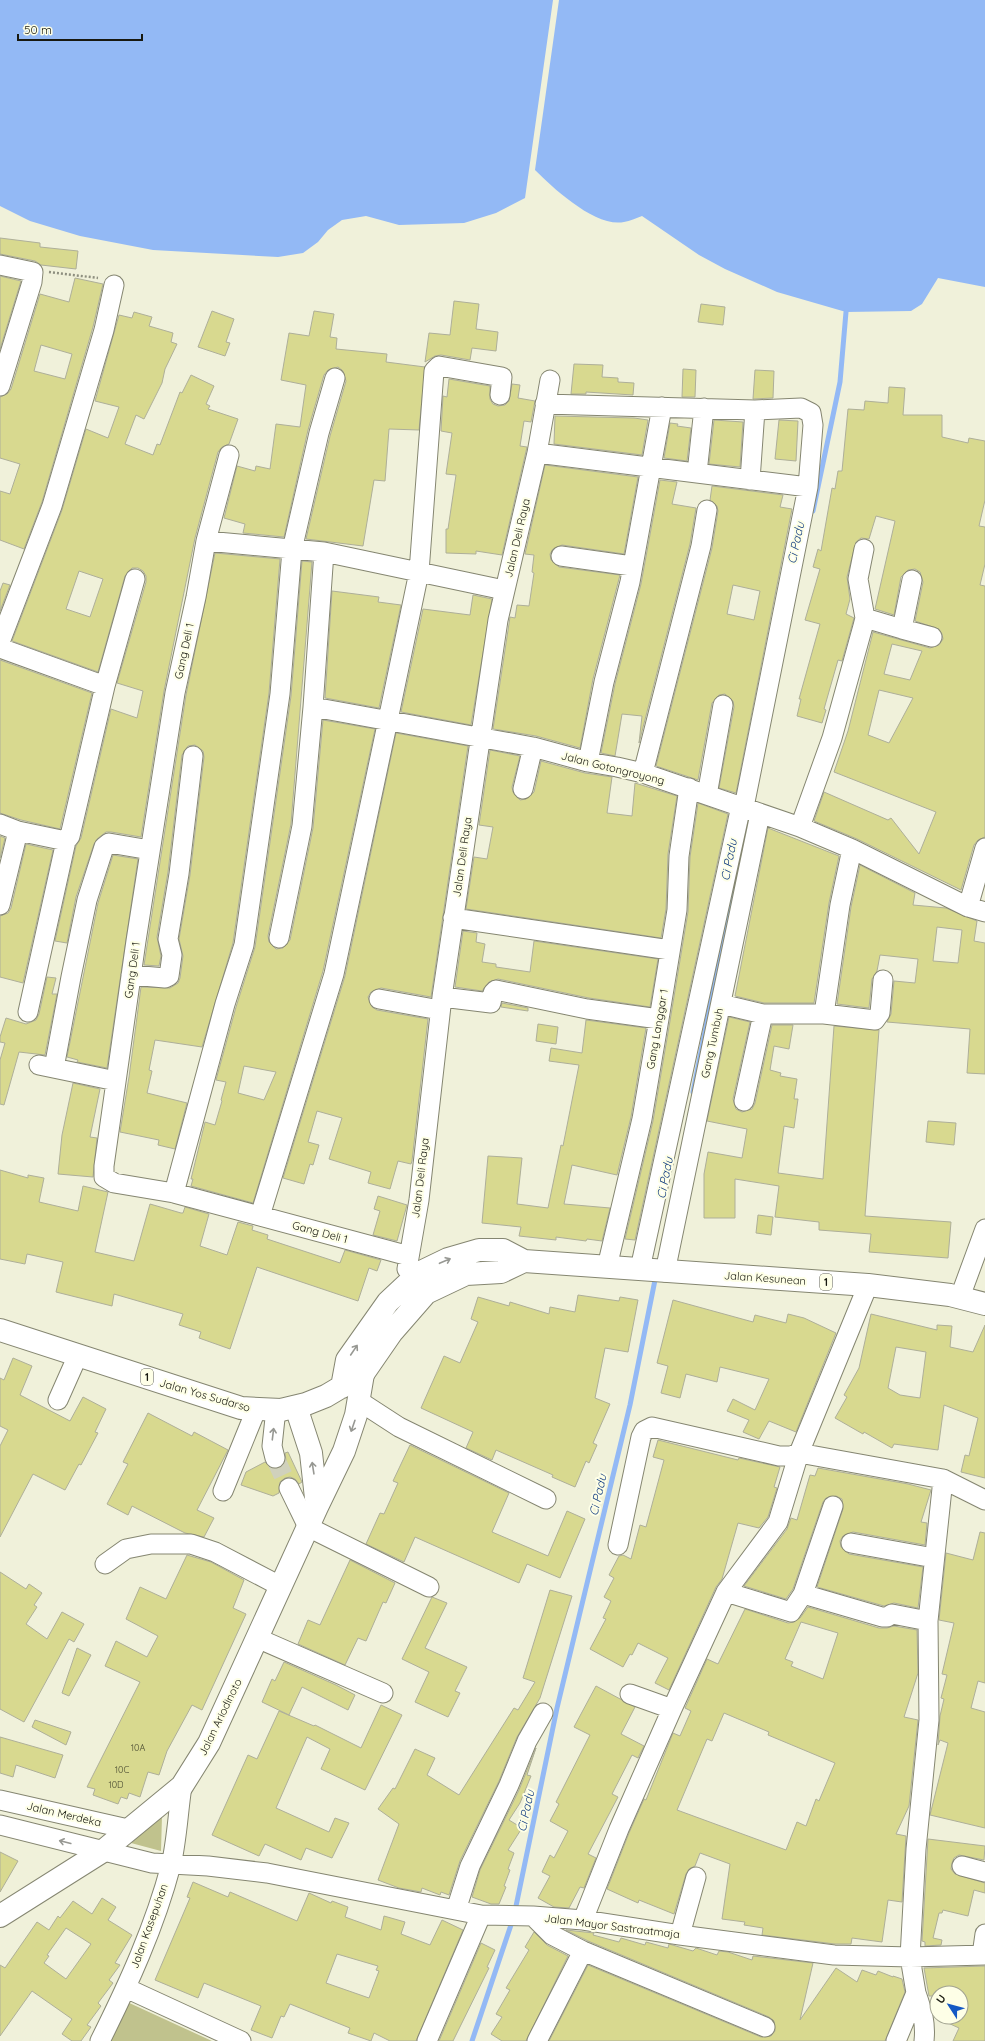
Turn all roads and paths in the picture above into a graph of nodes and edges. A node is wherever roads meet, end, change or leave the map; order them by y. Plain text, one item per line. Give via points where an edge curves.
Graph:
1 (0, 265) edge
2 (33, 272) junction
3 (114, 285) joint
4 (3, 366) edge
5 (335, 378) dead end
6 (550, 380) dead end
7 (0, 386) edge
8 (500, 395) dead end
9 (545, 404) junction
10 (662, 407) junction
11 (704, 408) junction
12 (755, 410) junction
13 (537, 453) junction
14 (229, 455) dead end
15 (649, 467) junction
16 (697, 473) junction
17 (750, 480) junction
18 (808, 487) junction
19 (707, 510) dead end
20 (206, 541) junction
21 (864, 549) dead end
22 (292, 550) junction
23 (324, 552) junction
24 (561, 556) dead end
25 (632, 566) junction
26 (419, 572) junction
27 (135, 579) dead end
28 (912, 580) dead end
29 (504, 590) junction
30 (865, 618) junction
31 (902, 629) junction
32 (932, 637) dead end
33 (0, 642) edge
34 (0, 648) edge
35 (105, 686) junction
36 (723, 705) dead end
37 (313, 707) junction
38 (388, 720) junction
39 (480, 737) junction
40 (533, 747) junction
41 (193, 756) dead end
42 (588, 762) junction
43 (642, 774) junction
44 (688, 788) junction
45 (523, 789) dead end
46 (707, 795) junction
47 (751, 810) junction
48 (0, 824) edge
49 (800, 827) junction
50 (18, 831) junction
51 (66, 841) junction
52 (852, 848) junction
53 (985, 848) edge
54 (150, 850) junction
55 (0, 905) edge
56 (976, 909) edge
57 (453, 918) junction
58 (279, 938) dead end
59 (670, 950) junction
60 (131, 975) junction
61 (883, 980) dead end
62 (379, 999) dead end
63 (441, 1004) junction
64 (721, 1004) junction
65 (28, 1012) dead end
66 (763, 1014) junction
67 (824, 1014) junction
68 (659, 1019) junction
69 (116, 1081) junction
70 (744, 1101) dead end
71 (174, 1193) junction
72 (260, 1216) junction
73 (985, 1229) edge
74 (409, 1256) junction
75 (524, 1261) junction
76 (600, 1266) junction
77 (640, 1270) junction
78 (665, 1272) junction
79 (405, 1285) junction
80 (868, 1285) junction
81 (960, 1297) junction
82 (985, 1304) edge
83 (408, 1314) junction
84 (0, 1330) edge
85 (78, 1355) junction
86 (363, 1374) junction
87 (342, 1386) junction
88 (58, 1400) dead end
89 (359, 1401) junction
90 (276, 1409) junction
91 (799, 1453) junction
92 (275, 1458) tunnel mouth
93 (943, 1479) junction
94 (289, 1488) tunnel mouth
95 (223, 1491) dead end
96 (546, 1500) dead end
97 (985, 1500) edge
98 (832, 1506) dead end
99 (317, 1507) junction
100 (308, 1527) junction
101 (851, 1543) dead end
102 (618, 1545) dead end
103 (934, 1558) junction
104 (105, 1564) dead end
105 (280, 1586) junction
106 (429, 1587) dead end
107 (726, 1592) junction
108 (803, 1594) junction
109 (928, 1621) junction
110 (257, 1638) junction
111 (383, 1693) dead end
112 (630, 1694) dead end
113 (672, 1709) junction
114 (543, 1713) dead end
115 (182, 1786) junction
116 (0, 1800) edge
117 (0, 1825) edge
118 (128, 1829) junction
119 (103, 1851) junction
120 (171, 1864) junction
121 (962, 1866) dead end
122 (985, 1872) edge
123 (696, 1877) dead end
124 (456, 1910) junction
125 (0, 1916) edge
126 (489, 1916) junction
127 (532, 1916) junction
128 (583, 1920) junction
129 (985, 1934) edge
130 (680, 1935) junction
131 (583, 1951) junction
132 (984, 1955) edge
133 (910, 1957) junction
134 (126, 1988) junction
135 (916, 1993) junction
136 (765, 2027) dead end
137 (100, 2041) edge
138 (240, 2041) edge
139 (427, 2041) edge
140 (537, 2041) edge
141 (896, 2041) edge
142 (924, 2041) edge

1 - 2 street
2 - 3 path via 92,277 109,281
2 - 4 street via 32,282
3 - 33 street via 104,330 52,506
4 - 7 street
5 - 22 street via 319,433
6 - 9 street, Jalan Deli Raya
8 - 26 street via 502,377 439,366 434,371
9 - 10 street
9 - 13 street, Jalan Deli Raya
10 - 11 street
10 - 15 street
11 - 12 street
11 - 16 street
12 - 17 street
12 - 18 street via 801,408 811,413
13 - 15 street
13 - 29 street, Jalan Deli Raya
14 - 20 street, Gang Deli 1
15 - 16 street
15 - 25 street
16 - 17 street
17 - 18 street
18 - 47 street
19 - 43 street via 701,546
20 - 22 street
20 - 54 street, Gang Deli 1 via 175,693
21 - 30 street via 858,579
22 - 23 street
22 - 71 street via 280,694 244,945 225,1004
23 - 26 street
23 - 37 street
24 - 25 street
25 - 42 street
26 - 29 street
26 - 38 street
27 - 35 street
28 - 31 street
29 - 39 street, Jalan Deli Raya
30 - 31 street
30 - 49 street via 832,738
31 - 32 street
34 - 35 street
35 - 51 street via 70,836
36 - 46 street
37 - 38 street, Jalan Gotongroyong
37 - 58 street via 302,826
38 - 39 street, Jalan Gotongroyong
38 - 72 street via 334,974
39 - 40 street, Jalan Gotongroyong
39 - 57 street, Jalan Deli Raya
40 - 42 street, Jalan Gotongroyong
40 - 45 street
41 - 60 street via 179,874 168,939 172,955 169,976 165,978
42 - 43 street, Jalan Gotongroyong via 617,766
43 - 44 street, Jalan Gotongroyong
44 - 46 street, Jalan Gotongroyong
44 - 59 street, Gang Langgar 1 via 679,856 677,910
46 - 47 street, Jalan Gotongroyong
47 - 49 street, Jalan Gotongroyong
47 - 64 street, Gang Tumbuh
47 - 77 street
48 - 50 street
49 - 52 street, Jalan Gotongroyong
50 - 51 street
50 - 55 street
51 - 65 street
52 - 56 street, Jalan Gotongroyong
52 - 67 street via 840,905
53 - 56 street
54 - 60 street, Gang Deli 1
54 - 69 street via 109,844 105,846 87,900 71,977 46,1067
57 - 59 street
57 - 63 street, Jalan Deli Raya
59 - 68 street, Gang Langgar 1
60 - 69 street, Gang Deli 1
61 - 67 street via 880,1013 875,1020
62 - 63 street
63 - 68 street via 491,1003 496,990 587,1009
63 - 74 street, Jalan Deli Raya
64 - 66 street
64 - 78 street, Gang Tumbuh
66 - 67 street
66 - 70 street
68 - 76 street, Gang Langgar 1 via 642,1119
69 - 71 street, Gang Deli 1 via 104,1177 114,1183
71 - 72 street, Gang Deli 1
72 - 74 street, Gang Deli 1
73 - 81 street
74 - 79 street, Jalan Deli Raya
75 - 76 main road, Jalan Yos Sudarso / 1
79 -> 75 main road, Jalan Yos Sudarso / 1 via 419,1273 448,1259 479,1250 503,1250
75 - 83 main road, Jalan Yos Sudarso / 1 via 501,1272 466,1274 426,1293
76 - 77 main road, Jalan Kesunean / 1
77 - 78 main road, Jalan Kesunean / 1
78 - 80 main road, Jalan Kesunean / 1
79 - 83 street, Jalan Deli Raya
87 -> 79 main road, Jalan Yos Sudarso / 1 via 347,1360 388,1302
80 - 81 main road, Jalan Kesunean / 1
80 - 91 street
81 - 82 main road, Jalan Kesunean / 1
83 - 86 main road, Jalan Yos Sudarso / 1
84 - 85 main road, Jalan Yos Sudarso / 1
85 - 88 street
85 - 90 main road, Jalan Yos Sudarso / 1 via 241,1408
86 - 87 main road, Jalan Yos Sudarso / 1
86 - 89 main road, Jalan Ariodinoto
87 - 90 main road, Jalan Yos Sudarso / 1 via 326,1396
89 - 96 street via 399,1427
89 -> 99 main road, Jalan Ariodinoto via 344,1450
92 -> 90 street via 272,1446
90 - 95 street
99 -> 90 main road via 311,1453
91 - 93 street
91 - 102 street via 779,1456 652,1427 647,1428 641,1437
91 - 107 street via 778,1522
93 - 97 street
93 - 103 street
94 - 100 street
98 - 108 street
99 - 100 main road, Jalan Ariodinoto
100 - 105 main road, Jalan Ariodinoto
100 - 106 street
101 - 103 street
103 - 109 street
104 - 105 street via 126,1549 174,1542 191,1544 215,1552
105 - 110 main road, Jalan Ariodinoto
107 - 108 street via 791,1612
107 - 113 street
108 - 109 street via 885,1618 892,1614
109 - 133 street via 928,1720 916,1849
110 - 111 street
110 - 115 main road, Jalan Ariodinoto via 209,1744
112 - 113 street
113 - 128 street
114 - 124 street via 527,1741 470,1866
115 - 118 main road, Jalan Ariodinoto
115 - 120 street, Jalan Kasepuhan
116 - 118 street, Jalan Merdeka
119 -> 117 street
118 - 119 main road, Jalan Ariodinoto
119 - 120 street, Jalan Mayor Sastraatmaja via 141,1861
119 - 125 main road, Jalan Ariodinoto
120 - 124 street, Jalan Mayor Sastraatmaja via 267,1873
120 - 134 street, Jalan Kasepuhan via 158,1906
121 - 122 street
123 - 130 street
124 - 126 street, Jalan Mayor Sastraatmaja
126 - 127 street, Jalan Mayor Sastraatmaja
126 - 139 street
127 - 128 street, Jalan Mayor Sastraatmaja
127 - 131 street via 552,1935
128 - 130 street, Jalan Mayor Sastraatmaja
129 - 132 street
130 - 133 street, Jalan Mayor Sastraatmaja via 834,1955
131 - 136 street
131 - 140 street
132 - 133 street, Jalan Mayor Sastraatmaja
133 - 135 street
134 - 137 street, Jalan Kasepuhan
134 - 138 street
135 - 141 street
135 - 142 street via 924,2014

